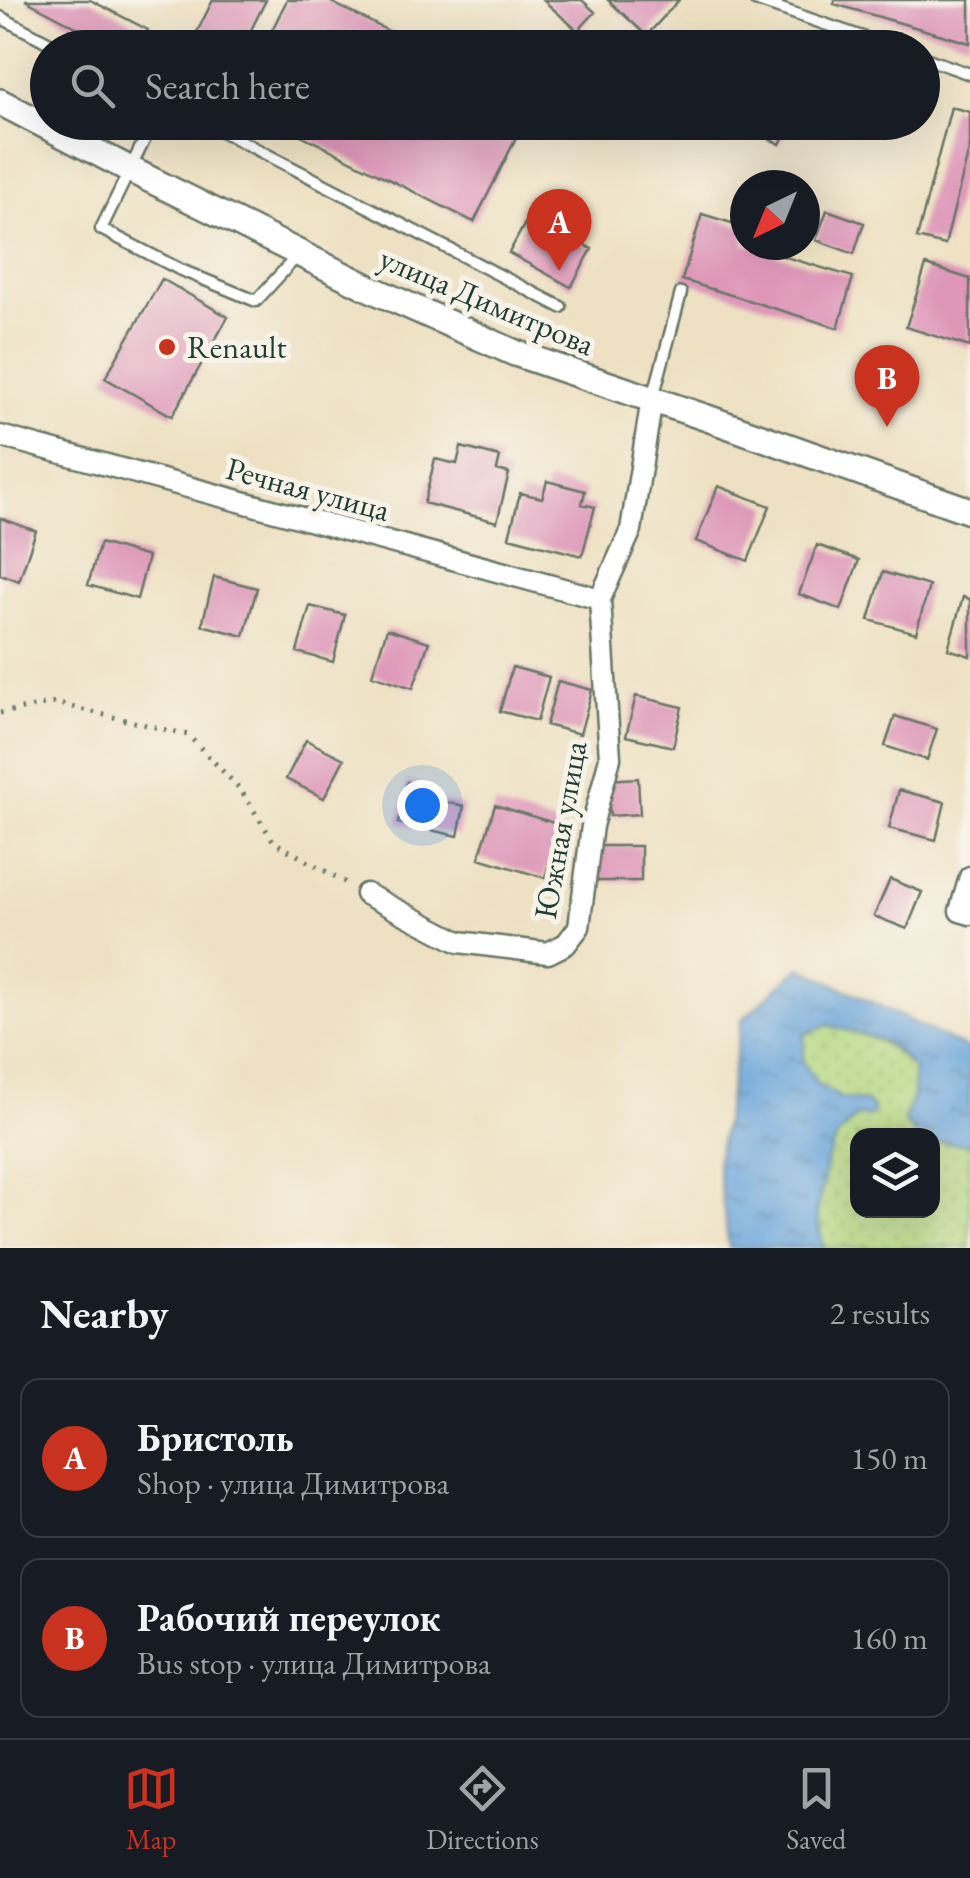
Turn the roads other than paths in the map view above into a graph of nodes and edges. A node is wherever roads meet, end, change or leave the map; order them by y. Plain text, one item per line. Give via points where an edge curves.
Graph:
1 (756, 0) edge
2 (0, 17) edge
3 (842, 30) edge
4 (30, 33) edge
5 (940, 63) edge
6 (970, 74) edge
7 (0, 102) edge
8 (30, 118) edge
9 (73, 140) edge
10 (144, 140) edge
11 (239, 140) edge
12 (129, 169) junction
13 (300, 253) junction
14 (682, 293) dead end
15 (561, 307) dead end
16 (652, 399) junction
17 (0, 436) edge
18 (970, 511) edge
19 (600, 599) junction
20 (970, 877) edge
21 (366, 894) road end
22 (965, 913) edge

1 - 3 lane
2 - 4 lane
5 - 6 lane
7 - 8 street, улица Димитрова
9 - 12 street, улица Димитрова
10 - 12 lane
11 - 15 lane
12 - 13 street, улица Димитрова
12 - 13 lane via 101,229 181,270 256,301
13 - 16 street, улица Димитрова via 515,353
14 - 16 lane
16 - 18 street, улица Димитрова
16 - 19 street, Южная улица via 630,530
17 - 19 street, Речная улица
19 - 21 street, Южная улица via 610,758 592,826 579,927 566,944 548,953 459,942
20 - 22 street

